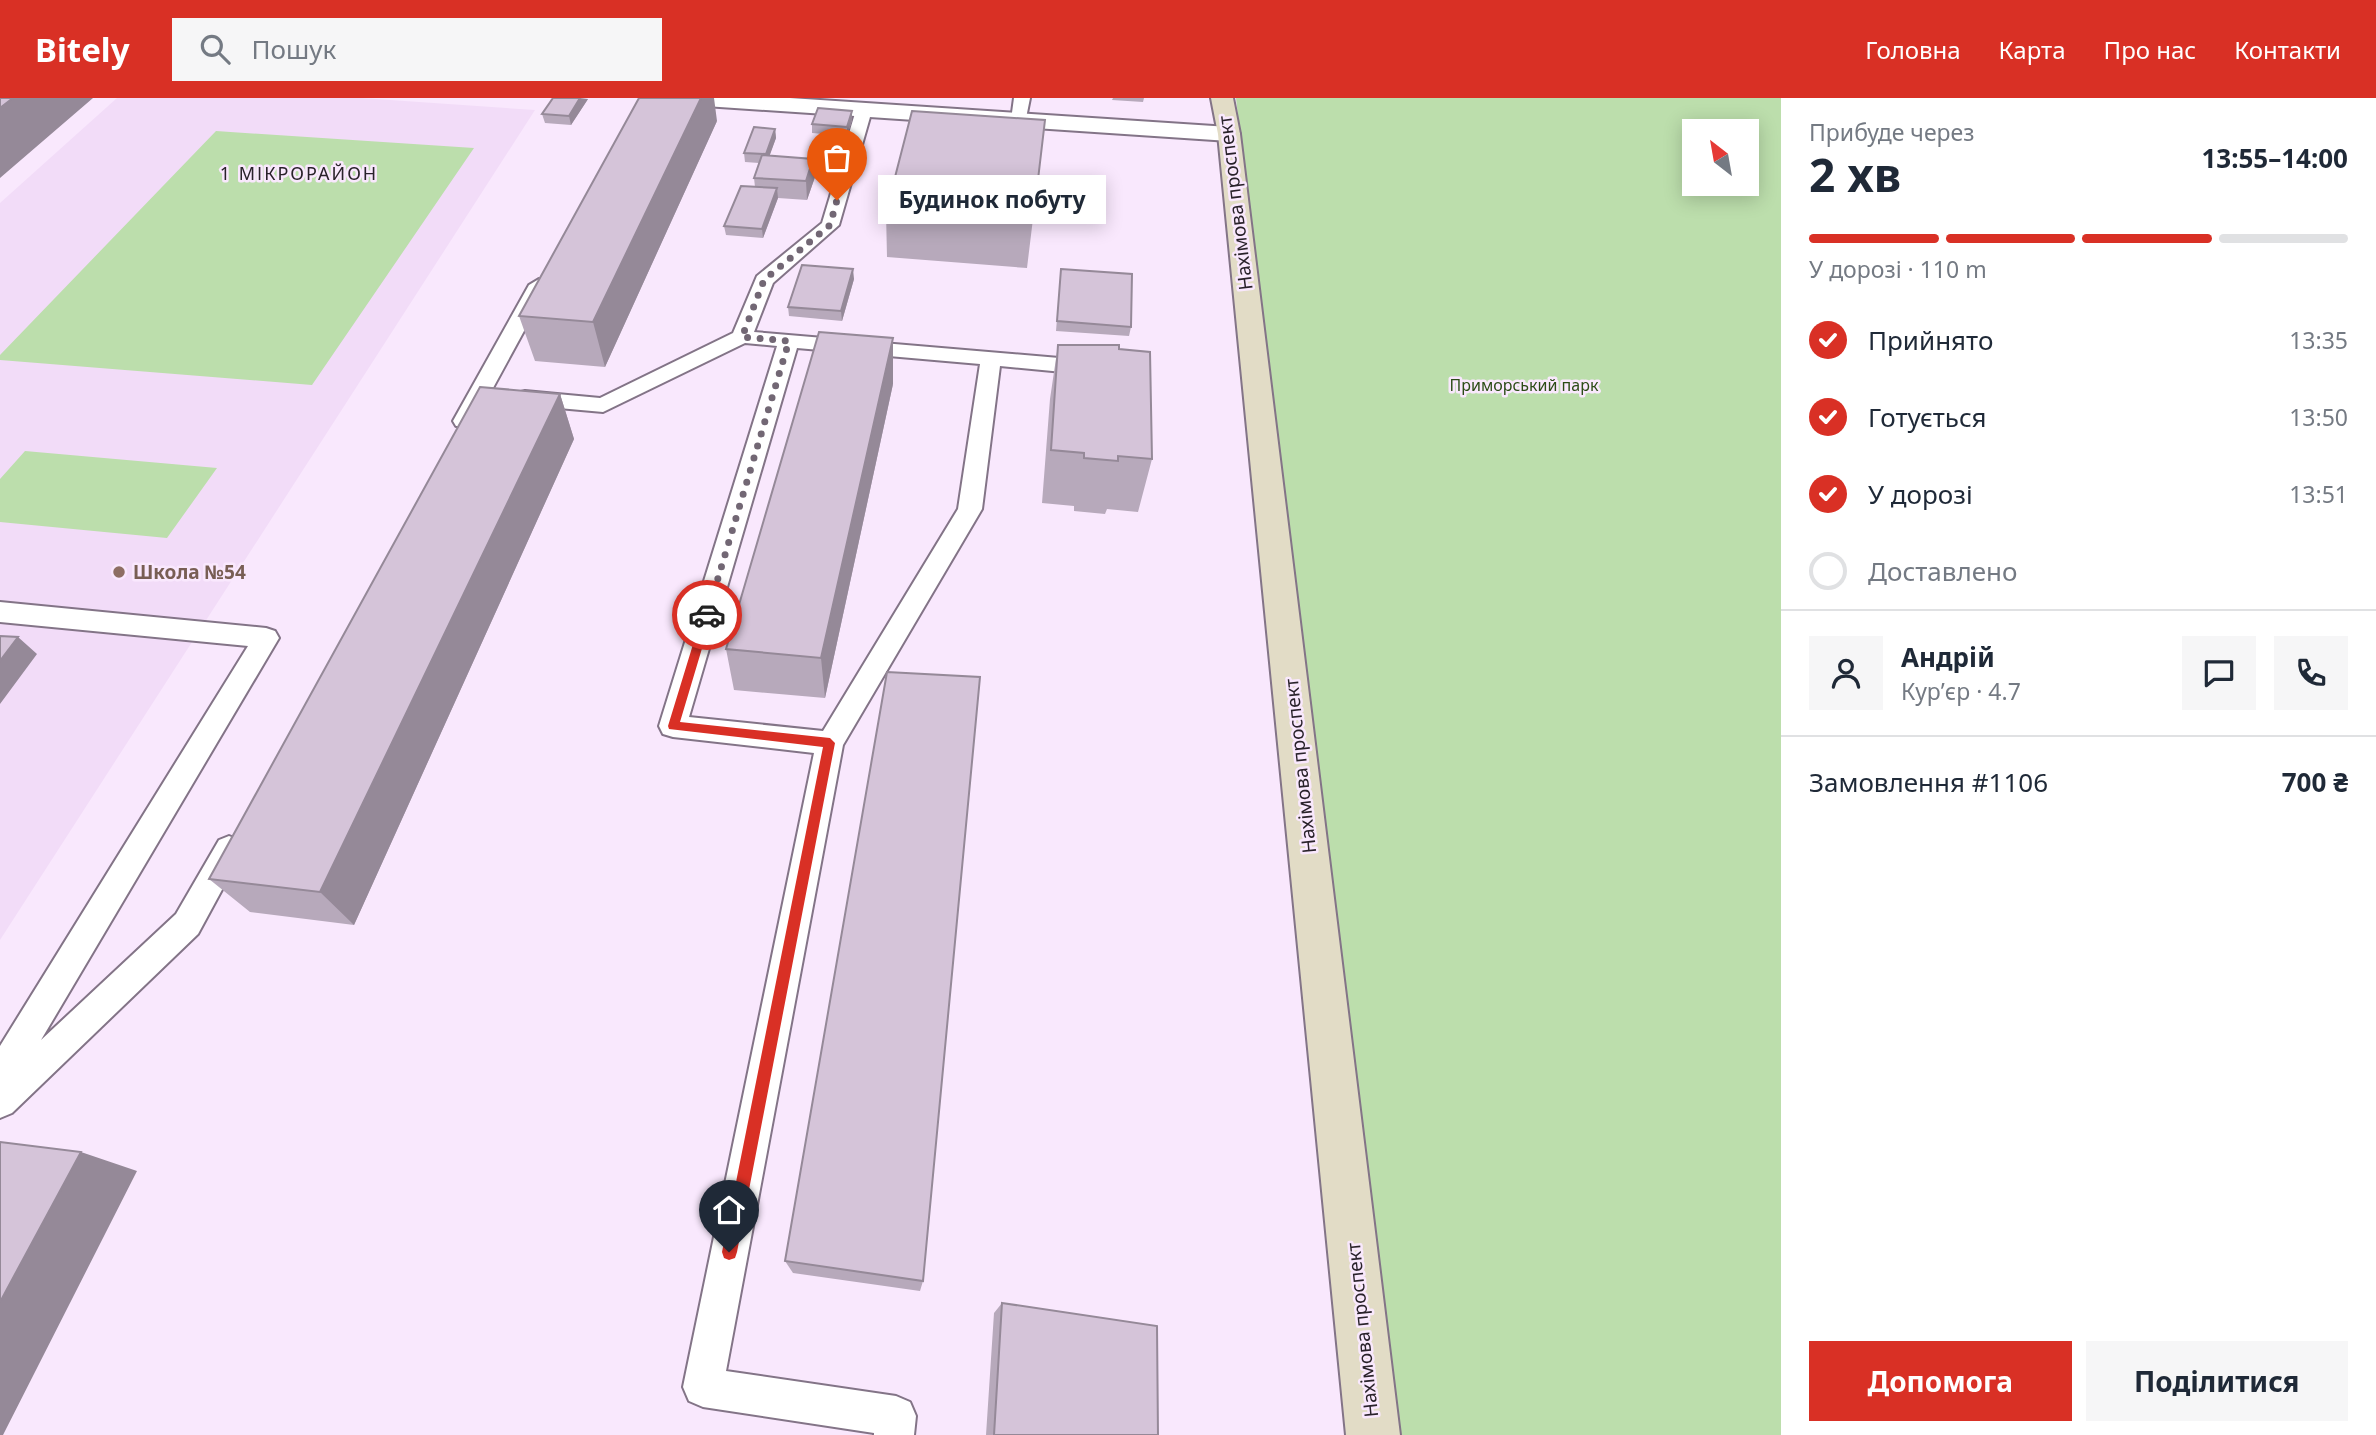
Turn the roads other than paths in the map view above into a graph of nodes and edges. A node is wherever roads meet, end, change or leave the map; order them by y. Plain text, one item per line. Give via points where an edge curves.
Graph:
1 (690, 98) edge
2 (837, 103) edge
3 (1020, 109) edge
4 (864, 110) junction
5 (1225, 116) edge
6 (550, 264) edge
7 (742, 337) junction
8 (789, 341) junction
9 (991, 359) junction
10 (1111, 369) edge
11 (478, 394) junction
12 (453, 441) edge
13 (0, 612) edge
14 (830, 743) junction
15 (239, 830) edge
16 (0, 1077) edge
17 (0, 1101) edge
18 (894, 1435) edge
19 (1373, 1435) edge

1 - 2 street
2 - 4 street
3 - 4 street
3 - 5 street
4 - 7 lane via 830,225 764,280
5 - 19 main road, Нахімова проспект
6 - 11 lane
7 - 8 lane
7 - 11 lane via 603,405
8 - 9 lane
8 - 14 lane via 673,726
9 - 10 lane
9 - 14 lane via 970,509
11 - 12 lane
13 - 16 lane via 266,638
14 - 18 lane via 703,1387 896,1416
15 - 17 lane via 187,925

